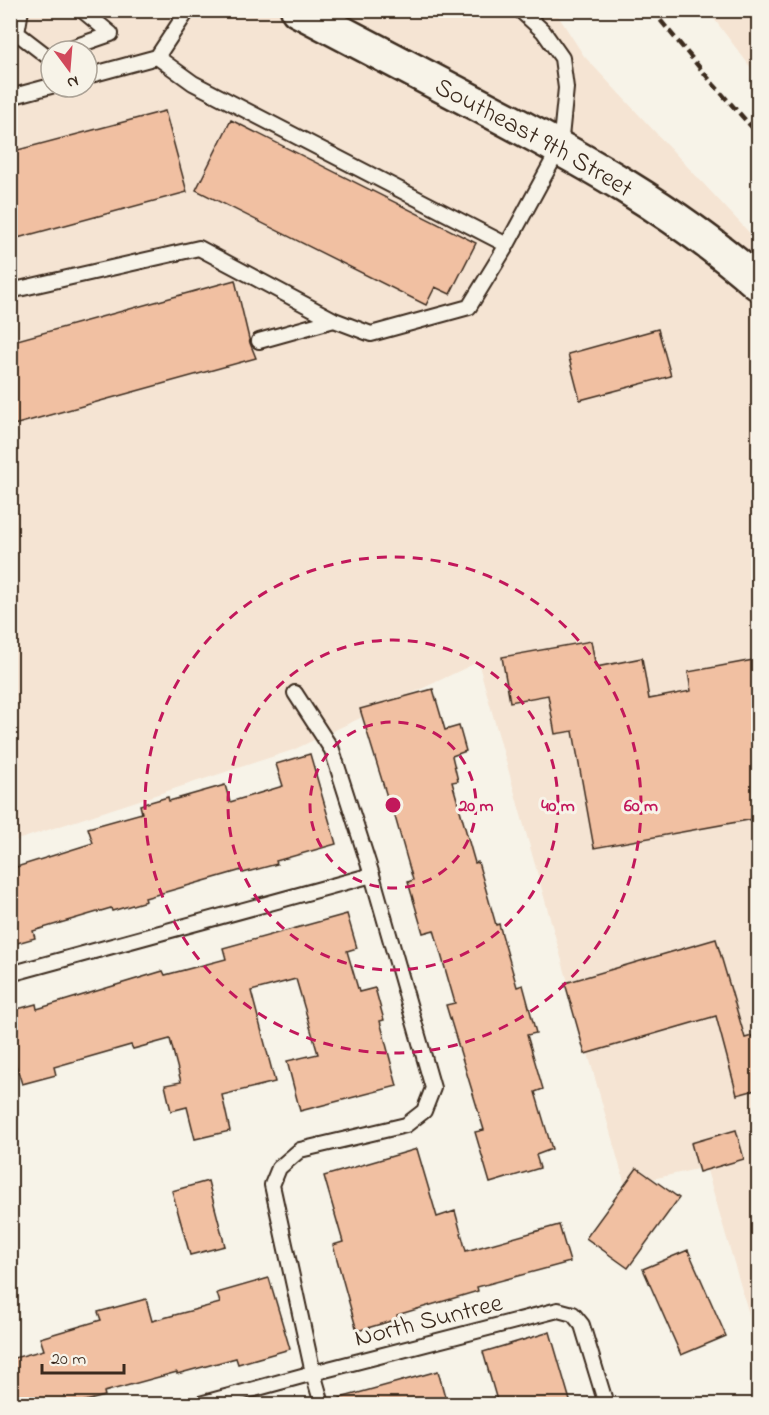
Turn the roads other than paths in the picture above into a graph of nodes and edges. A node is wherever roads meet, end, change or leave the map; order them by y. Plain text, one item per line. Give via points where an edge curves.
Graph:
1 (21, 10) edge
2 (82, 10) edge
3 (188, 10) edge
4 (298, 10) edge
5 (520, 10) edge
6 (14, 34) edge
7 (97, 39) edge
8 (39, 51) edge
9 (157, 57) junction
10 (99, 73) edge
11 (39, 89) edge
12 (10, 97) edge
13 (560, 147) junction
14 (507, 245) junction
15 (759, 283) edge
16 (10, 291) edge
17 (334, 320) junction
18 (259, 341) dead end
19 (295, 693) dead end
20 (372, 875) junction
21 (10, 974) edge
22 (313, 1373) junction
23 (200, 1404) edge
24 (322, 1404) edge
25 (606, 1404) edge

1 - 6 lane
2 - 7 lane via 111,34
3 - 9 lane
4 - 13 street, Southeast 9th Street
5 - 13 lane via 543,31 562,58 566,88
6 - 8 lane
9 - 10 lane
9 - 14 lane via 192,83
11 - 12 lane
13 - 14 lane
13 - 15 street, Southeast 9th Street via 665,210
14 - 17 lane via 469,307 371,334
16 - 17 lane via 199,248
17 - 18 lane
19 - 20 lane via 332,750
20 - 21 lane
20 - 22 lane via 433,1088 424,1111 406,1125 300,1150 279,1168 272,1185
22 - 23 lane, North Suntree
22 - 24 lane
22 - 25 lane, North Suntree via 558,1310 573,1314 582,1325

